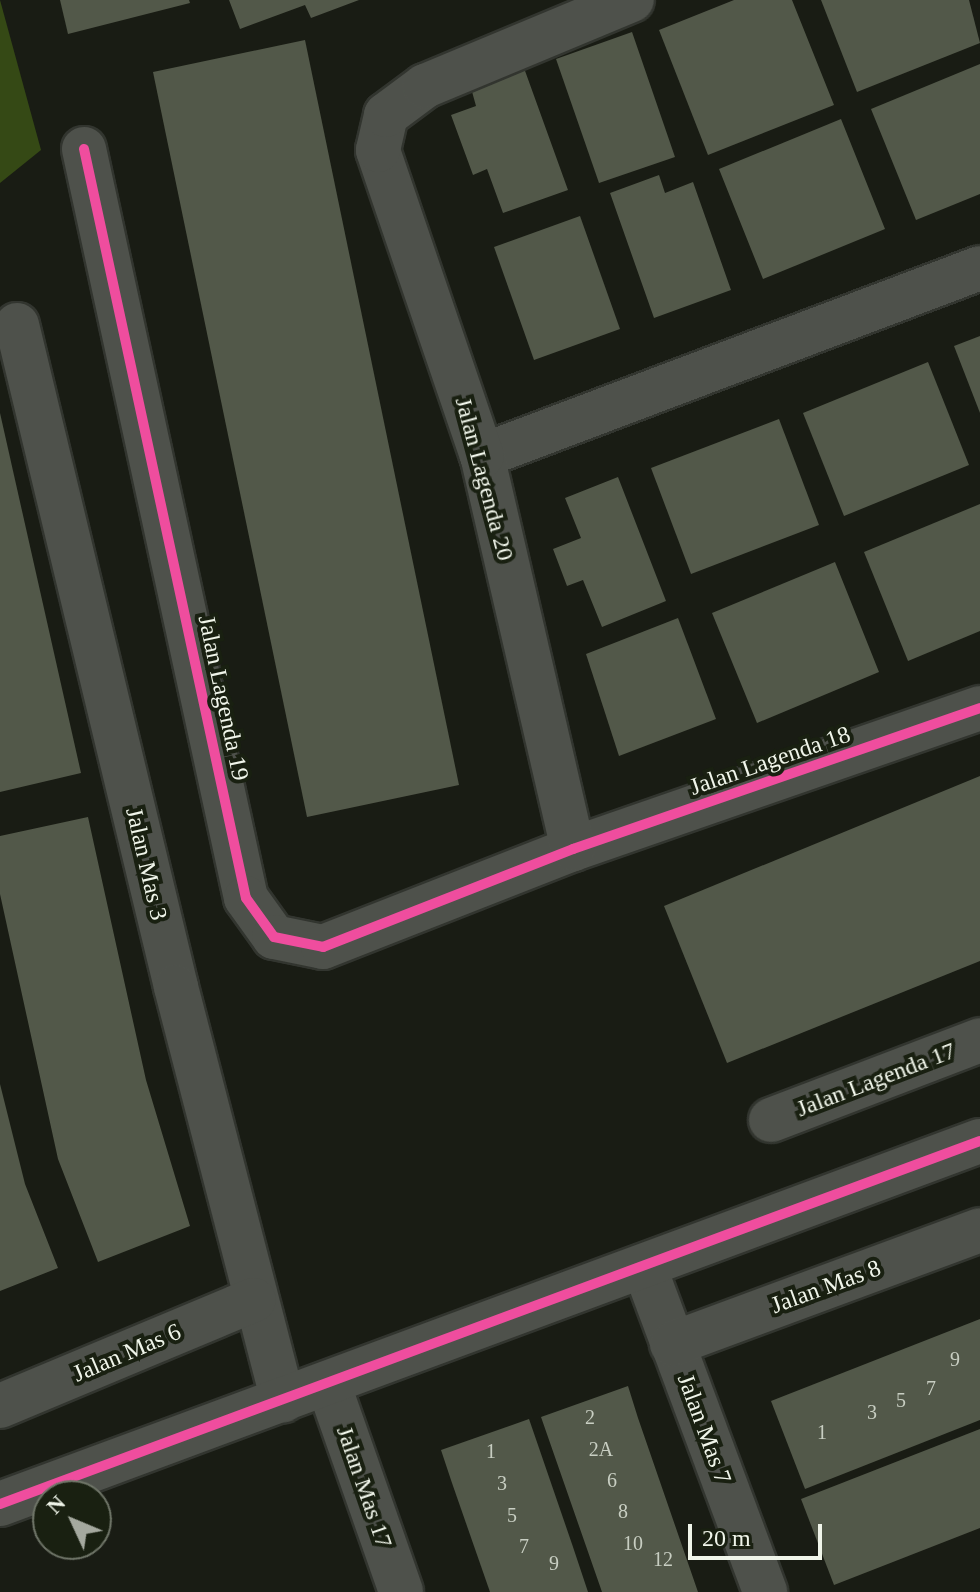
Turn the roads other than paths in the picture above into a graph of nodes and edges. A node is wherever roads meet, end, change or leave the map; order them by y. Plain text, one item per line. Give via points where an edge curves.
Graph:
1 (632, 0) edge
2 (84, 149) dead end
3 (980, 268) edge
4 (17, 325) dead end
5 (482, 456) junction
6 (980, 708) edge
7 (573, 849) junction
8 (980, 1040) edge
9 (771, 1120) dead end
10 (980, 1141) edge
11 (980, 1230) edge
12 (644, 1266) junction
13 (254, 1300) junction
14 (672, 1344) junction
15 (328, 1383) junction
16 (283, 1400) junction
17 (0, 1406) edge
18 (0, 1504) edge
19 (401, 1592) edge
20 (765, 1592) edge

1 - 5 street, Jalan Lagenda 20 via 425,86 386,115 378,150
2 - 7 street, Jalan Lagenda 19 via 246,898 274,937 323,947
3 - 5 street
4 - 13 street, Jalan Mas 3
5 - 7 street, Jalan Lagenda 20
6 - 7 street, Jalan Lagenda 18
8 - 9 street, Jalan Lagenda 17
10 - 12 street
11 - 14 street, Jalan Mas 8
12 - 14 street, Jalan Mas 7
12 - 15 street
13 - 16 street, Jalan Mas 3
13 - 17 street, Jalan Mas 6
14 - 20 street, Jalan Mas 7
15 - 16 street
15 - 19 street, Jalan Mas 17
16 - 18 street

